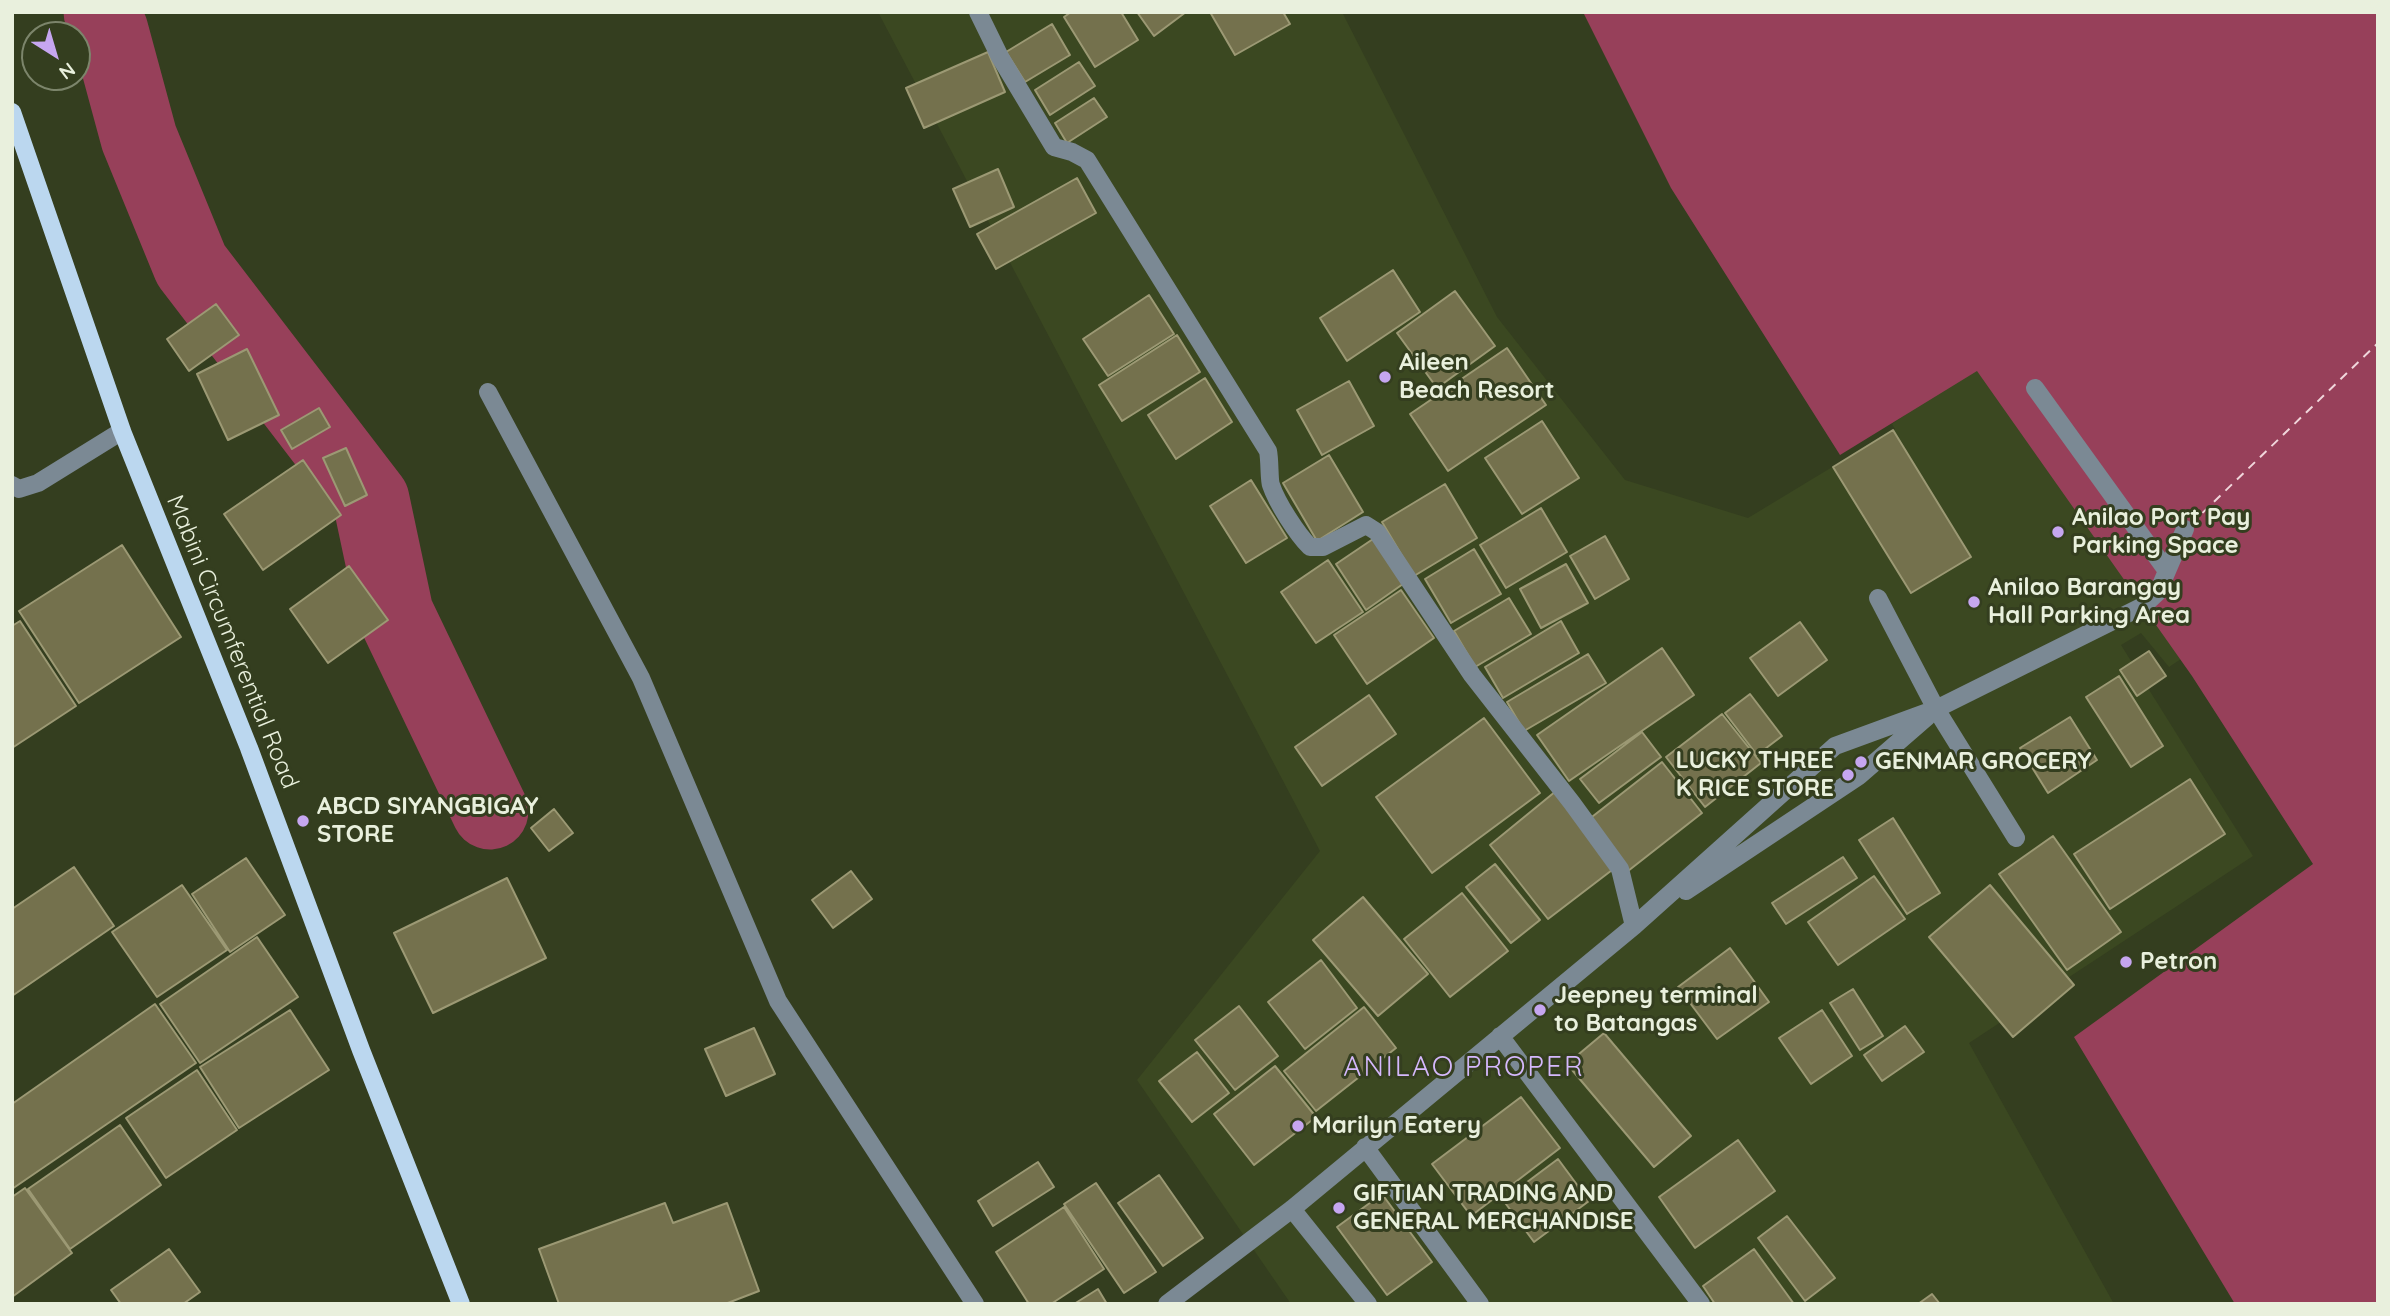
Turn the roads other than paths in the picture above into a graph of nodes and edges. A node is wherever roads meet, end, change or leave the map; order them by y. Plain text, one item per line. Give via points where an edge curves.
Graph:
1 (978, 12) edge
2 (12, 111) edge
3 (2035, 388) dead end
4 (488, 392) dead end
5 (122, 431) junction
6 (12, 485) edge
7 (2185, 529) dead end
8 (2167, 571) junction
9 (1878, 598) dead end
10 (1936, 709) junction
11 (2016, 838) dead end
12 (1634, 926) junction
13 (1500, 1036) junction
14 (1365, 1147) junction
15 (1292, 1209) junction
16 (1191, 1297) edge
17 (461, 1304) edge
18 (975, 1304) edge
19 (1167, 1304) edge
20 (1368, 1304) edge
21 (1480, 1304) edge
22 (1700, 1304) edge

1 - 12 street via 1055,147 1087,160 1268,451 1270,483 1299,535 1310,547 1324,547 1366,525 1377,532 1472,676 1620,869
2 - 5 main road, Mabini Circumferential Road
3 - 8 street
4 - 18 street via 640,678 778,1001
5 - 6 street via 37,483 19,489
5 - 17 main road, Mabini Circumferential Road via 249,748
7 - 8 street
8 - 10 street via 2158,592 2143,606
9 - 10 street
10 - 11 street
10 - 12 street via 1859,776
10 - 12 street via 1835,746
12 - 13 street
13 - 14 street
13 - 22 street
14 - 15 street
14 - 21 street
15 - 16 street
15 - 20 street
16 - 19 street

